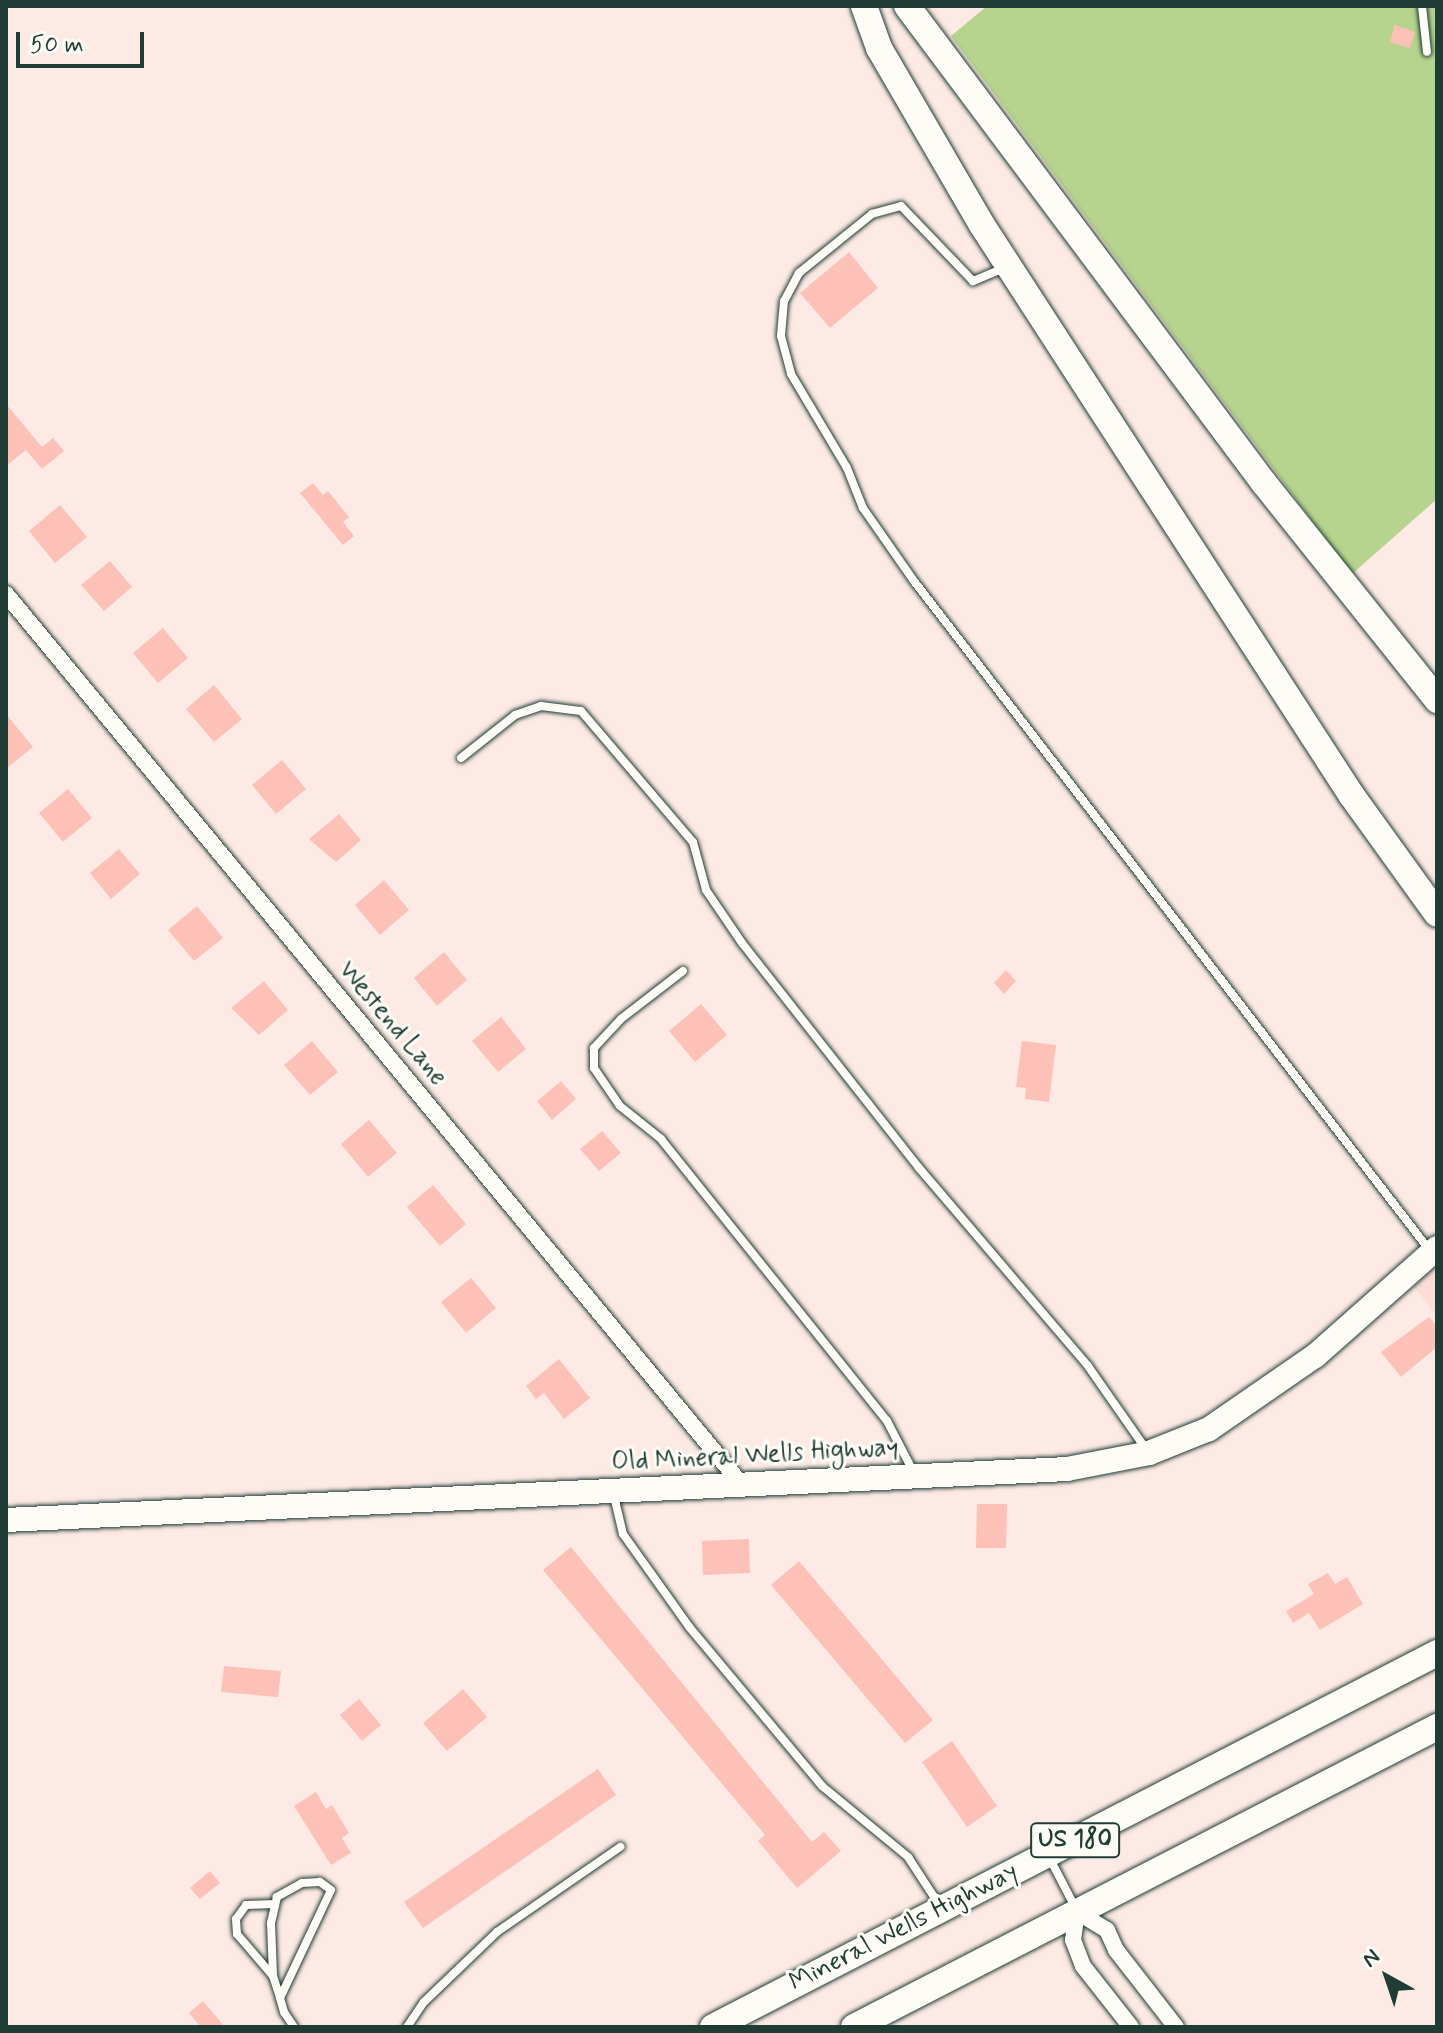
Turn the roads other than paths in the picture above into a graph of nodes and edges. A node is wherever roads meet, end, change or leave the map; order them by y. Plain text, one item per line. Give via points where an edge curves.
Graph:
1 (864, 6) edge
2 (907, 6) edge
3 (1422, 6) edge
4 (1427, 52) dead end
5 (1009, 266) junction
6 (6, 594) edge
7 (1437, 700) edge
8 (461, 758) dead end
9 (1437, 914) edge
10 (683, 971) dead end
11 (1434, 1250) edge
12 (1149, 1453) junction
13 (915, 1476) junction
14 (742, 1485) junction
15 (613, 1492) junction
16 (6, 1520) edge
17 (1437, 1653) edge
18 (1437, 1727) edge
19 (620, 1847) dead end
20 (1048, 1855) junction
21 (275, 1904) junction
22 (942, 1909) junction
23 (1077, 1912) junction
24 (273, 1976) junction
25 (280, 1998) junction
26 (294, 2027) edge
27 (407, 2027) edge
28 (713, 2027) edge
29 (854, 2027) edge
30 (1131, 2027) edge
31 (1176, 2027) edge

1 - 5 main road via 879,48
2 - 7 main road via 1264,483
3 - 4 lane
5 - 9 main road via 1352,796
5 - 11 lane via 973,281 901,206 872,214 799,273 784,301 781,336 791,374 847,468 863,508 914,581
6 - 14 street, Westend Lane
8 - 12 lane via 515,715 541,706 581,711 693,842 706,890 742,943 910,1157 1088,1366
10 - 13 lane via 621,1019 594,1048 594,1068 620,1106 661,1139 878,1410 909,1455
11 - 12 street, Old Mineral Wells Highway via 1264,1395 1209,1429
12 - 13 street, Old Mineral Wells Highway via 1067,1469
13 - 14 street, Old Mineral Wells Highway
14 - 15 street, Old Mineral Wells Highway
15 - 16 street, Old Mineral Wells Highway
15 - 22 lane via 623,1534 690,1628 822,1786 908,1857
17 - 20 main road, Mineral Wells Highway / US 180
18 - 23 main road, US 180
19 - 27 lane via 497,1932 424,2002
20 - 22 main road, Mineral Wells Highway / US 180
20 - 23 lane
21 - 24 lane
21 - 24 lane via 246,1905 236,1919 237,1934
21 - 25 lane via 277,1897 302,1883 320,1882 331,1890
22 - 28 main road, Mineral Wells Highway / US 180
23 - 29 main road, US 180
23 - 30 street via 1073,1940 1083,1966
23 - 31 street via 1107,1930 1116,1950
24 - 25 lane
25 - 26 lane

